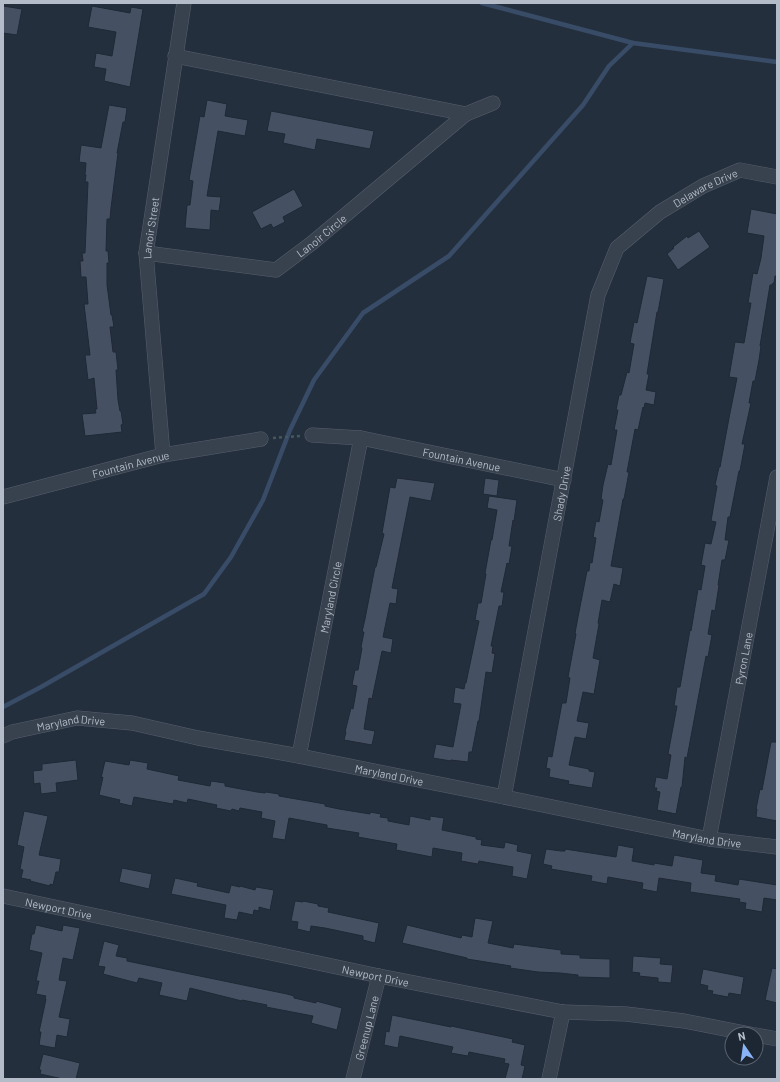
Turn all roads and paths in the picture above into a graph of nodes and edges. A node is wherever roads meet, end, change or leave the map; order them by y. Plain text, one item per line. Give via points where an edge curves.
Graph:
1 (184, 3) edge
2 (176, 56) junction
3 (493, 104) dead end
4 (466, 114) junction
5 (777, 177) edge
6 (660, 212) joint
7 (146, 253) junction
8 (312, 435) dead end
9 (295, 436) dead end
10 (276, 437) dead end
11 (362, 438) junction
12 (261, 439) dead end
13 (163, 455) junction
14 (777, 477) edge
15 (564, 480) junction
16 (3, 497) edge
17 (3, 736) edge
18 (299, 756) junction
19 (504, 797) junction
20 (709, 839) junction
21 (777, 847) edge
22 (3, 896) edge
23 (379, 976) junction
24 (563, 1012) junction
25 (724, 1029) edge
26 (764, 1037) edge
27 (777, 1039) edge
28 (353, 1079) edge
29 (549, 1079) edge

1 - 2 street, Lanoir Street
2 - 4 street
2 - 7 street, Lanoir Street
3 - 4 street, Lanoir Circle
4 - 7 street, Lanoir Circle via 276,270
5 - 6 street, Delaware Drive via 740,170 703,186
6 - 15 street, Shady Drive via 618,248 598,295
7 - 13 street, Lanoir Street
8 - 11 street, Fountain Avenue
9 - 10 path
11 - 15 street, Fountain Avenue
11 - 18 street, Maryland Circle
12 - 13 street, Fountain Avenue
13 - 16 street, Fountain Avenue
14 - 20 street, Pyron Lane
15 - 19 street, Shady Drive
17 - 18 street, Maryland Drive via 76,718 132,723
18 - 19 street, Maryland Drive
19 - 20 street, Maryland Drive
20 - 21 street, Maryland Drive
22 - 23 street, Newport Drive
23 - 24 street, Newport Drive
23 - 28 street, Greenup Lane
24 - 25 street, Newport Drive via 626,1014
24 - 29 street
26 - 27 street

